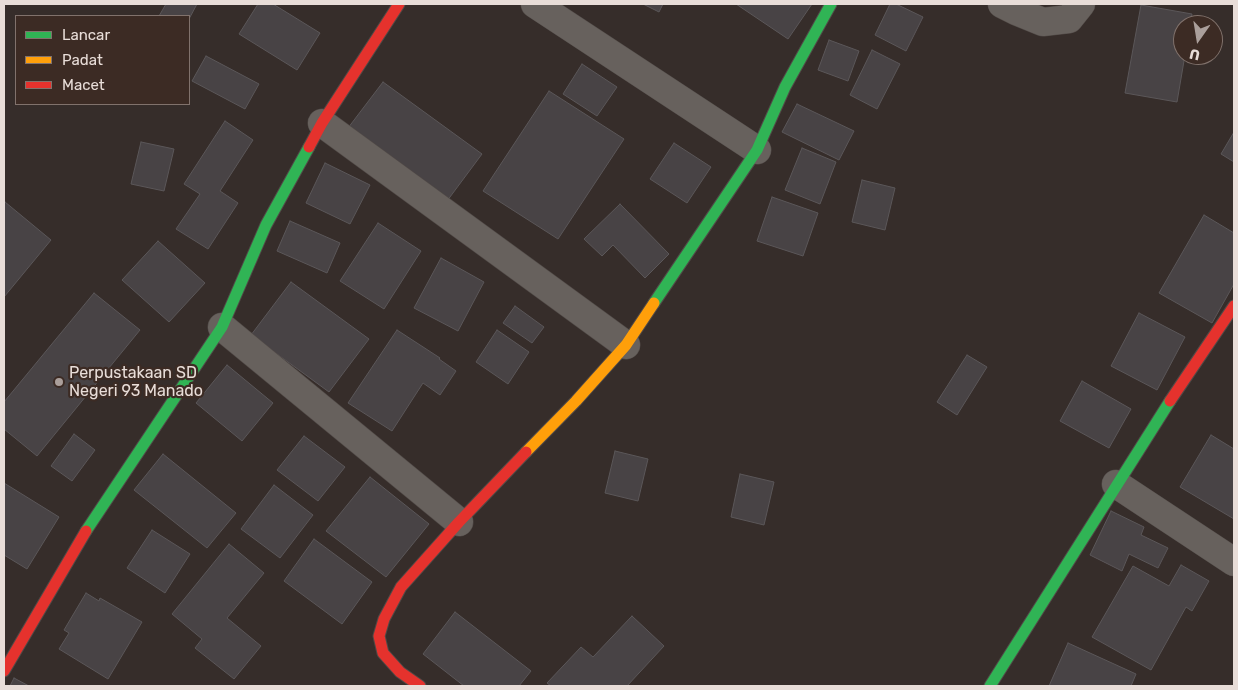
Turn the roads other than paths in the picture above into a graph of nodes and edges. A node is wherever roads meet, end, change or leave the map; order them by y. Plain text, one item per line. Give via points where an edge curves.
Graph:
1 (399, 4) edge
2 (535, 4) edge
3 (831, 4) edge
4 (1002, 4) edge
5 (1081, 4) edge
6 (322, 123) junction
7 (757, 150) junction
8 (1234, 306) edge
9 (222, 327) junction
10 (626, 345) junction
11 (1116, 484) junction
12 (459, 522) junction
13 (1234, 562) edge
14 (4, 671) edge
15 (420, 686) edge
16 (990, 686) edge

1 - 6 street
2 - 7 street
3 - 7 street via 785,87
4 - 5 street via 1043,22 1069,19
6 - 9 street via 266,225
6 - 10 street
7 - 10 street
8 - 11 street
9 - 12 street
9 - 14 street via 89,526
10 - 12 street
11 - 13 street
11 - 16 street
12 - 15 street via 401,587 379,636 383,653 400,672

